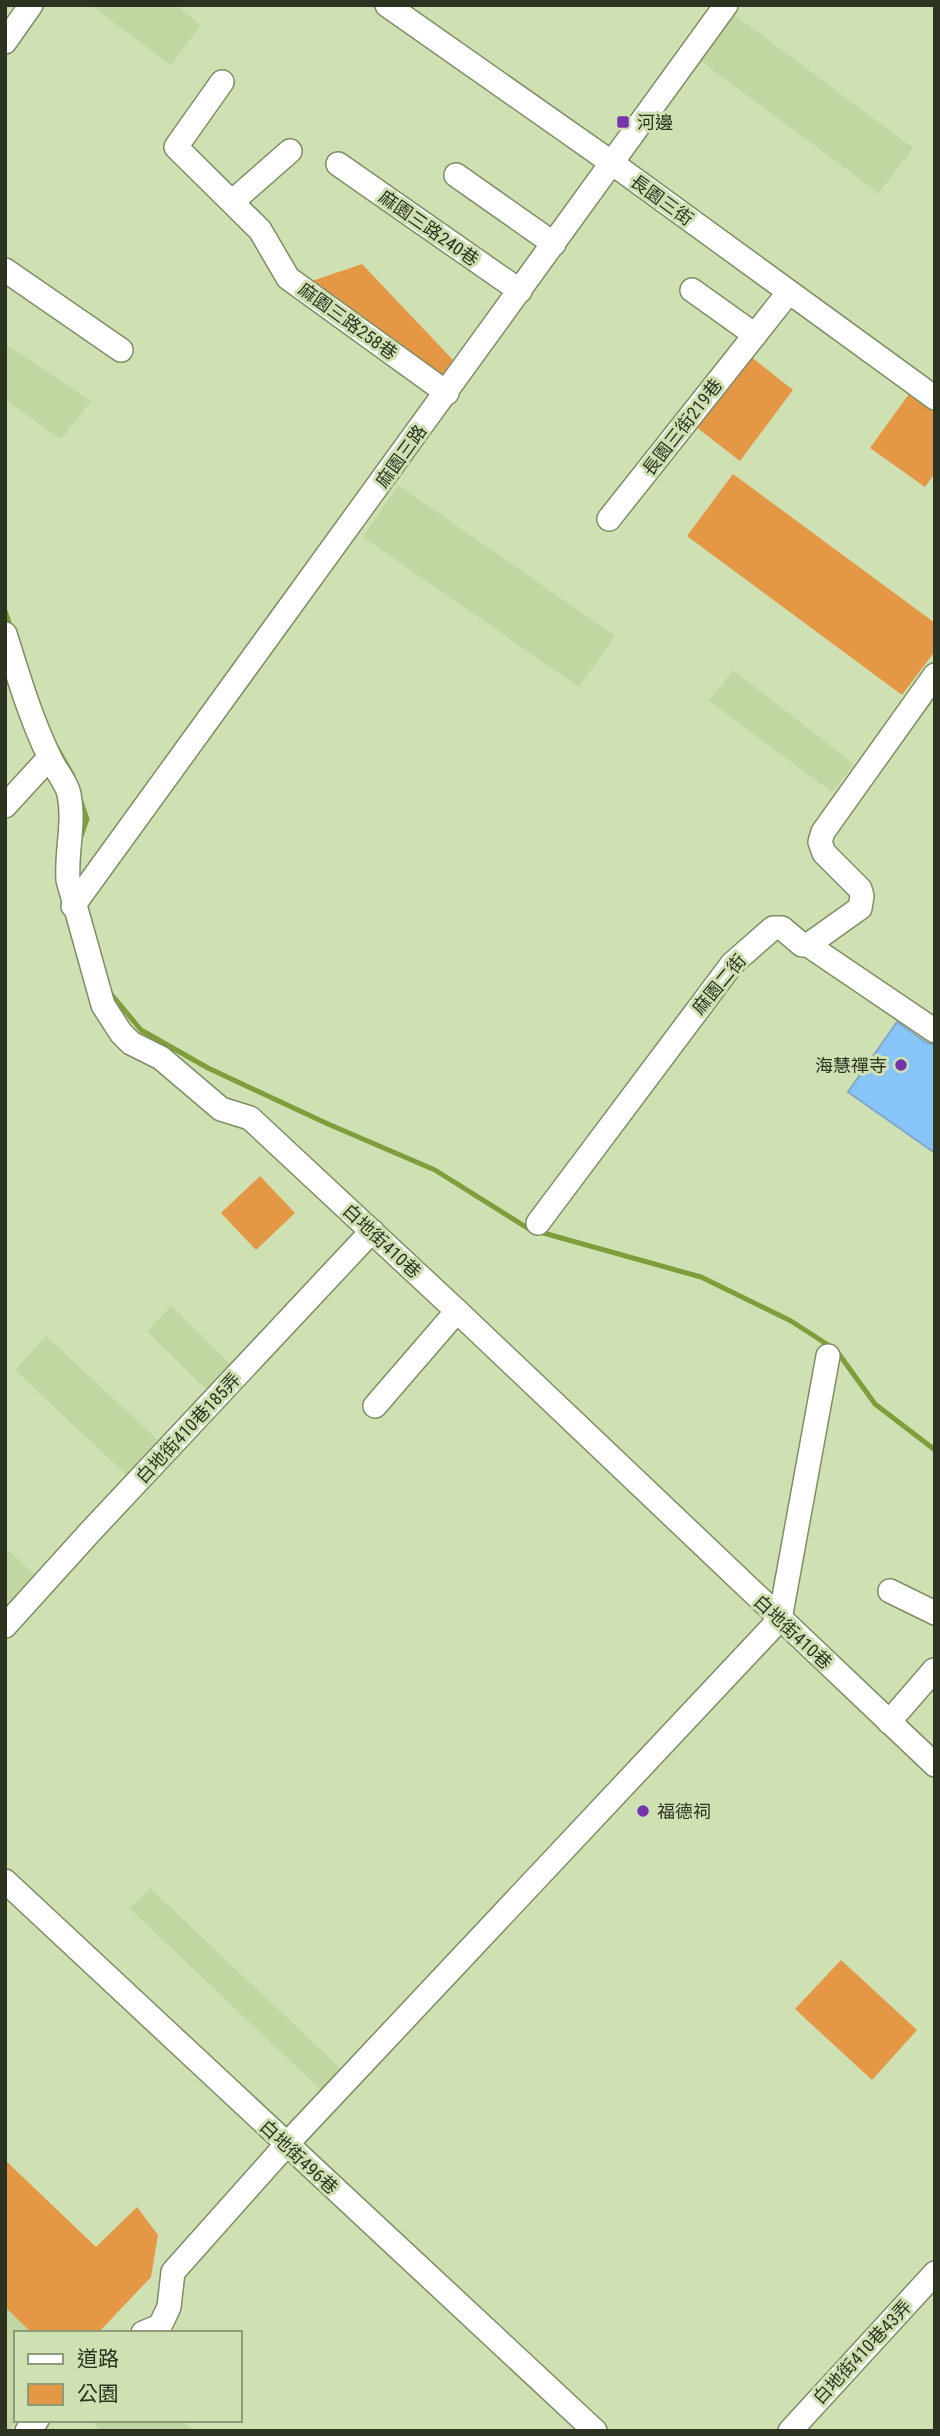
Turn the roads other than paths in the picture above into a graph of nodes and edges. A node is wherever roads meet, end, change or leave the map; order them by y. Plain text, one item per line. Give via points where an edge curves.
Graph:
1 (31, 5) edge
2 (387, 5) edge
3 (726, 5) edge
4 (5, 42) edge
5 (222, 82) dead end
6 (290, 151) dead end
7 (612, 163) junction
8 (338, 164) dead end
9 (456, 175) dead end
10 (232, 202) junction
11 (554, 244) junction
12 (5, 270) edge
13 (692, 290) dead end
14 (520, 291) junction
15 (789, 292) junction
16 (755, 335) junction
17 (121, 350) dead end
18 (447, 393) junction
19 (935, 398) edge
20 (609, 519) dead end
21 (5, 634) edge
22 (935, 676) edge
23 (49, 758) junction
24 (5, 806) edge
25 (73, 906) junction
26 (808, 945) junction
27 (935, 1031) edge
28 (538, 1223) dead end
29 (372, 1231) junction
30 (457, 1311) junction
31 (828, 1356) dead end
32 (375, 1406) dead end
33 (890, 1591) dead end
34 (935, 1613) edge
35 (780, 1619) junction
36 (5, 1626) edge
37 (934, 1670) edge
38 (889, 1722) junction
39 (935, 1765) edge
40 (5, 1881) edge
41 (286, 2145) junction
42 (935, 2273) edge
43 (148, 2331) edge
44 (595, 2431) edge
45 (790, 2431) edge

1 - 4 street
2 - 7 street, 長園三街
3 - 7 street, 麻園三路
5 - 10 street, 麻園三路258巷 via 176,147
6 - 10 street
7 - 11 street, 麻園三路
7 - 15 street, 長園三街
8 - 14 street, 麻園三路240巷
9 - 11 street
10 - 18 street, 麻園三路258巷 via 260,230 288,278
11 - 14 street, 麻園三路
12 - 17 street
13 - 16 street
14 - 18 street, 麻園三路
15 - 16 street, 長園三街219巷
15 - 19 street, 長園三街
16 - 20 street, 長園三街219巷
18 - 25 street, 麻園三路
21 - 23 street, 白地街410巷
22 - 26 street via 823,832 824,853 862,896 860,908
23 - 24 street
23 - 25 street, 白地街410巷 via 69,791 73,822 67,863
25 - 29 street, 白地街410巷 via 103,1005 121,1033 161,1058 221,1109 250,1118
26 - 27 street
26 - 28 street, 麻園二街 via 782,928 773,928 732,964
29 - 30 street, 白地街410巷
29 - 36 street, 白地街410巷185弄
30 - 32 street
30 - 35 street, 白地街410巷
31 - 35 street
33 - 34 street
35 - 38 street, 白地街410巷
35 - 41 street
37 - 38 street
38 - 39 street, 白地街410巷
40 - 41 street, 白地街496巷
41 - 43 street via 173,2272 169,2306 160,2326
41 - 44 street, 白地街496巷
42 - 45 street, 白地街410巷43弄

